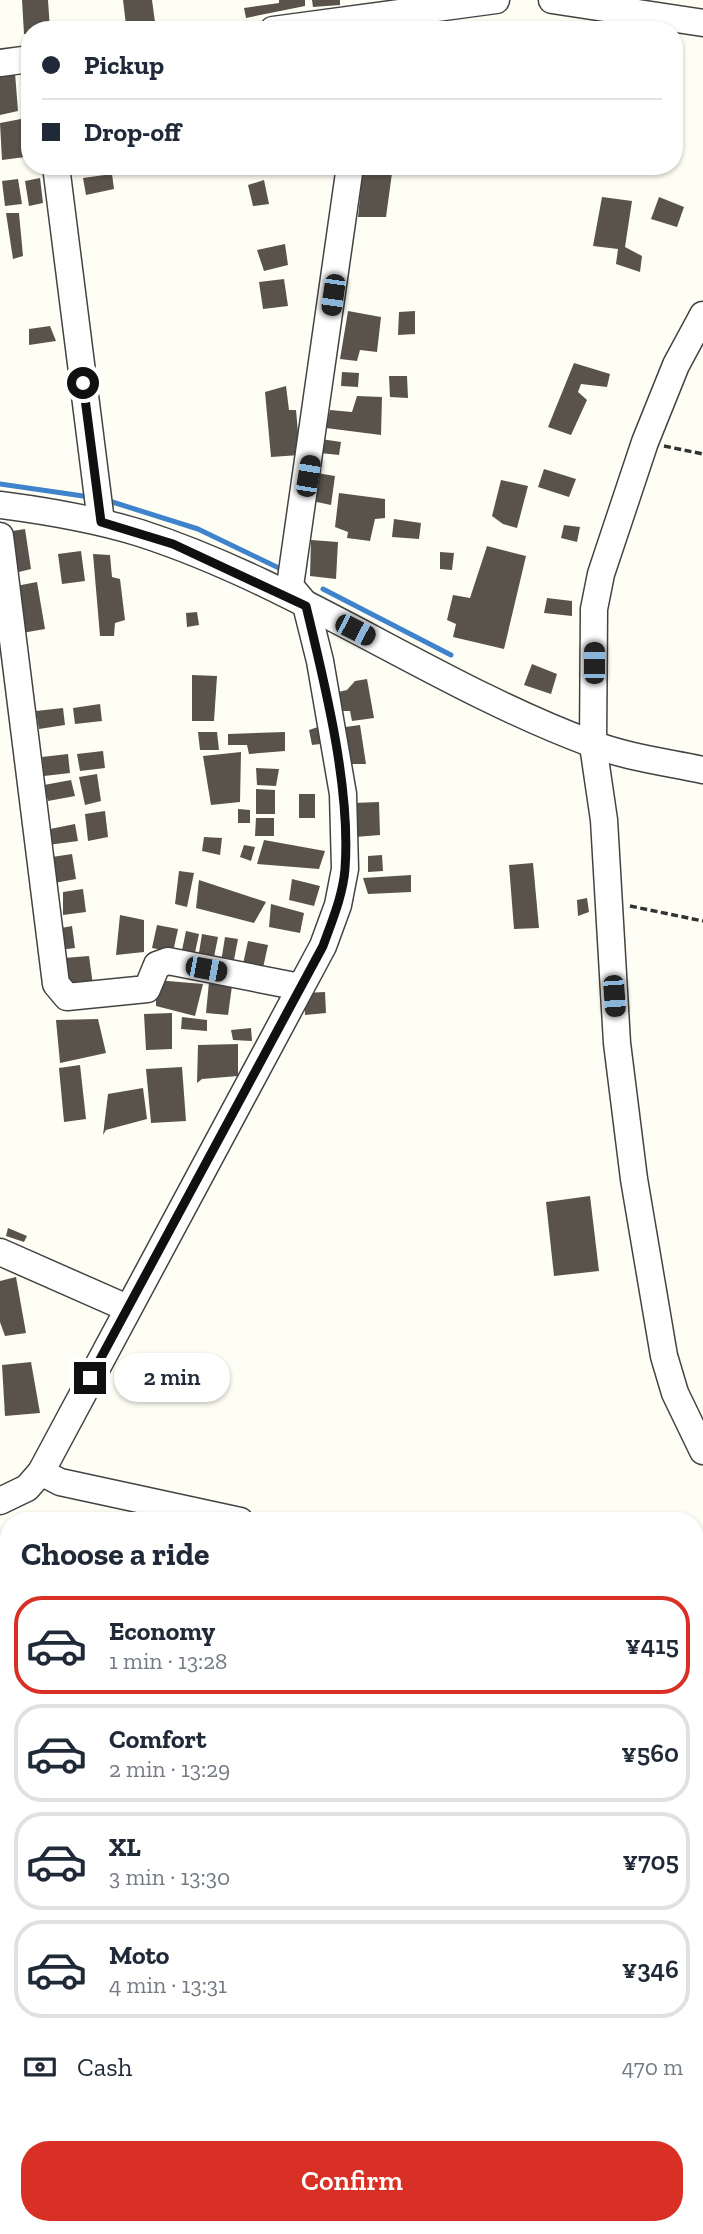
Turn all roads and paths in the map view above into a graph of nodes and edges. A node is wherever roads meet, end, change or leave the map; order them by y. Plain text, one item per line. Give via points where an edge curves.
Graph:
1 (496, 0) edge
2 (552, 0) edge
3 (383, 15) edge
4 (339, 21) edge
5 (703, 23) edge
6 (21, 61) edge
7 (0, 63) edge
8 (57, 175) edge
9 (349, 175) edge
10 (703, 315) edge
11 (645, 442) junction
12 (703, 454) edge
13 (0, 505) edge
14 (99, 507) junction
15 (0, 536) edge
16 (306, 606) junction
17 (593, 745) junction
18 (703, 770) edge
19 (607, 902) junction
20 (703, 921) edge
21 (300, 987) junction
22 (0, 1252) edge
23 (127, 1308) junction
24 (703, 1451) edge
25 (41, 1472) junction
26 (0, 1501) edge
27 (198, 1512) edge

1 - 3 street
2 - 5 street
3 - 4 street
6 - 7 street
8 - 14 street
9 - 16 street via 290,586
10 - 11 street via 676,365
11 - 12 path
11 - 17 street via 621,507 594,609
13 - 14 street
14 - 16 street
15 - 21 street via 56,984 67,997 147,989 157,965 169,961
16 - 17 street via 537,722
16 - 21 street via 343,794 345,869 323,946
17 - 18 street
17 - 19 street via 604,820
19 - 20 path
19 - 24 street via 617,1043 634,1179 664,1356 675,1393
21 - 23 street
22 - 23 street
23 - 25 street
25 - 26 street via 27,1488
25 - 27 street via 60,1482

